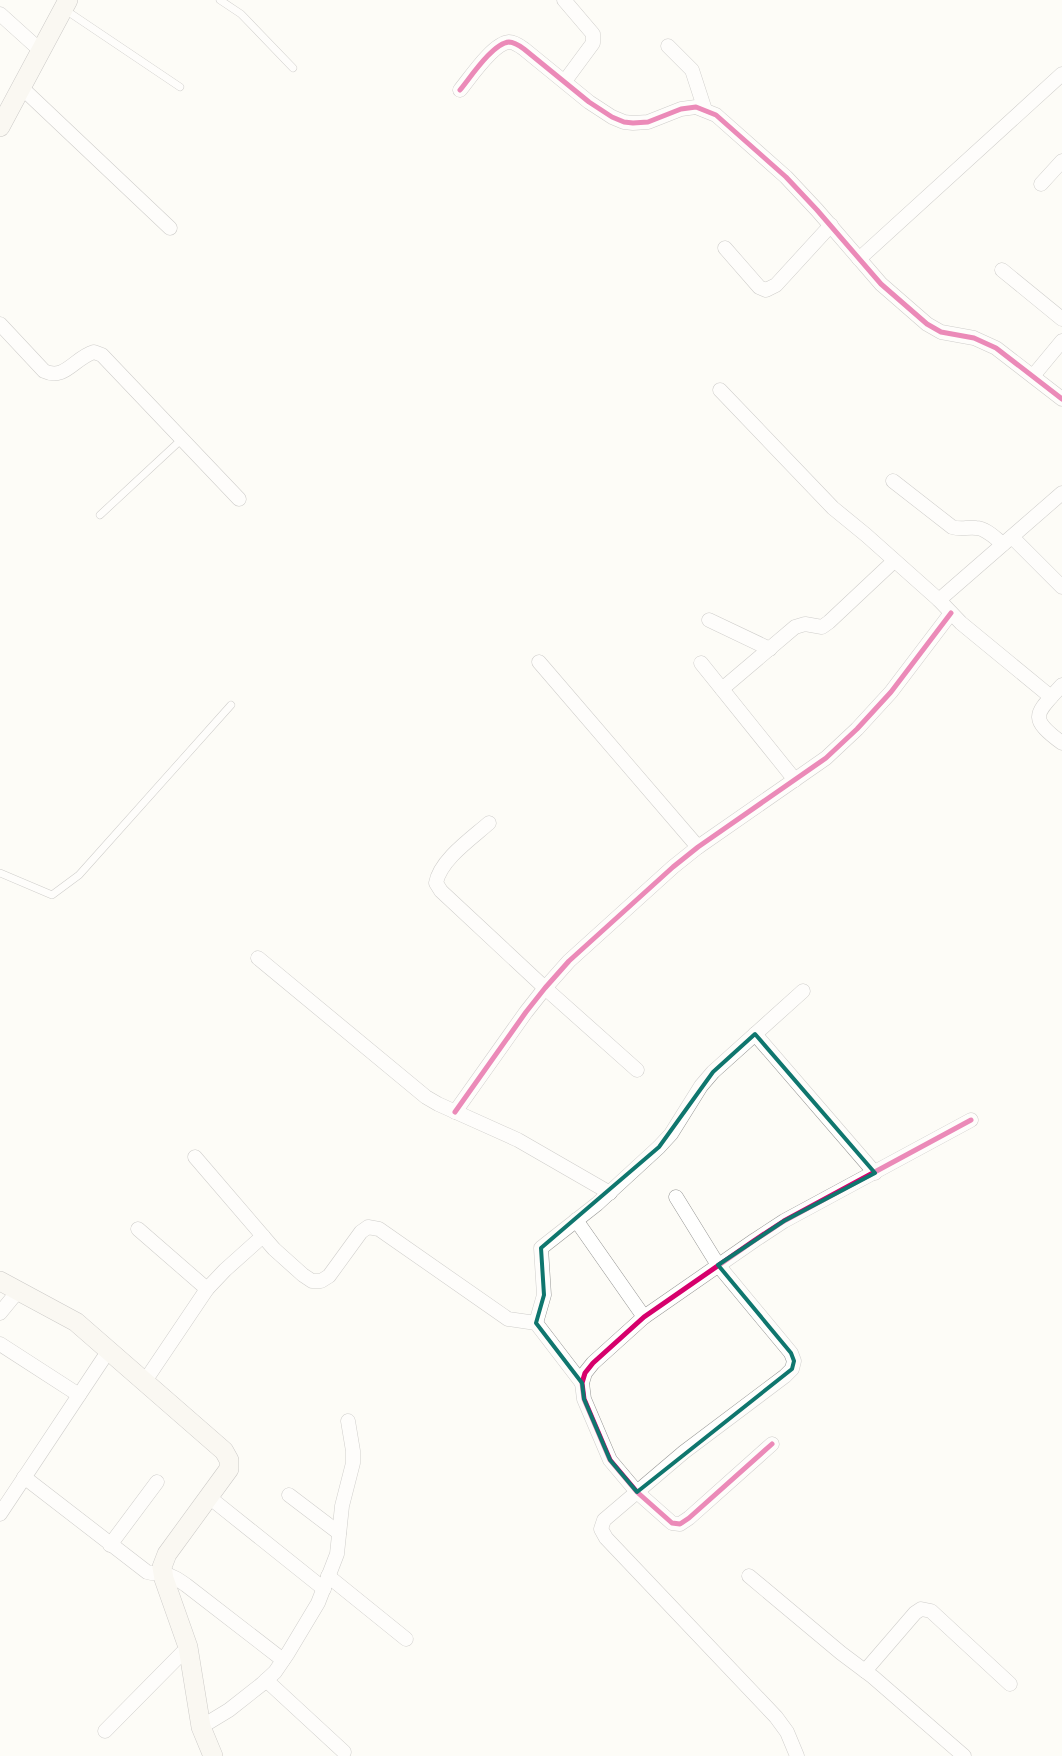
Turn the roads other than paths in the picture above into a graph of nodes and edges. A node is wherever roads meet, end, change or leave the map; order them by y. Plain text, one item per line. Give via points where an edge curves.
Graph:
1 (220, 0) edge
2 (571, 2) edge
3 (66, 4) edge
4 (0, 14) edge
5 (668, 46) dead end
6 (41, 51) junction
7 (293, 68) dead end
8 (1062, 74) edge
9 (565, 81) junction
10 (22, 87) junction
11 (180, 87) dead end
12 (460, 90) dead end
13 (705, 110) junction
14 (0, 127) edge
15 (1062, 161) edge
16 (1040, 184) dead end
17 (831, 225) junction
18 (170, 228) dead end
19 (725, 248) dead end
20 (859, 259) junction
21 (1002, 270) dead end
22 (1062, 319) edge
23 (0, 324) edge
24 (1062, 341) edge
25 (1033, 376) junction
26 (720, 390) dead end
27 (1062, 399) edge
28 (182, 439) junction
29 (893, 481) dead end
30 (1062, 493) edge
31 (239, 499) dead end
32 (100, 515) dead end
33 (1008, 540) junction
34 (894, 561) junction
35 (1062, 587) edge
36 (939, 600) junction
37 (951, 613) junction
38 (709, 620) dead end
39 (770, 649) junction
40 (538, 662) dead end
41 (702, 663) dead end
42 (1062, 685) edge
43 (722, 689) junction
44 (1051, 697) junction
45 (232, 705) dead end
46 (1062, 743) edge
47 (795, 780) junction
48 (490, 823) dead end
49 (698, 847) junction
50 (0, 873) edge
51 (258, 958) dead end
52 (545, 988) junction
53 (803, 991) dead end
54 (754, 1034) junction
55 (638, 1070) dead end
56 (455, 1112) junction
57 (971, 1120) dead end
58 (195, 1156) dead end
59 (875, 1173) junction
60 (610, 1192) junction
61 (676, 1198) dead end
62 (576, 1220) junction
63 (138, 1230) dead end
64 (263, 1236) junction
65 (718, 1265) junction
66 (0, 1281) edge
67 (208, 1289) junction
68 (18, 1291) junction
69 (0, 1313) edge
70 (644, 1317) junction
71 (536, 1322) junction
72 (0, 1344) edge
73 (109, 1350) junction
74 (145, 1381) junction
75 (582, 1383) junction
76 (79, 1396) junction
77 (348, 1421) dead end
78 (772, 1444) dead end
79 (24, 1477) junction
80 (157, 1482) dead end
81 (637, 1492) junction
82 (289, 1496) dead end
83 (209, 1497) junction
84 (0, 1514) edge
85 (339, 1533) junction
86 (110, 1545) junction
87 (163, 1574) junction
88 (749, 1576) dead end
89 (326, 1583) junction
90 (406, 1639) dead end
91 (188, 1647) junction
92 (283, 1660) junction
93 (865, 1671) junction
94 (266, 1680) junction
95 (1010, 1684) dead end
96 (201, 1727) junction
97 (105, 1731) dead end
98 (344, 1752) dead end
99 (213, 1756) edge
100 (798, 1756) edge
101 (964, 1756) edge

1 - 7 lane via 241,14
2 - 9 street via 594,38
3 - 6 street
3 - 11 lane
4 - 6 street
5 - 13 street via 692,70
6 - 10 street
8 - 20 street
9 - 12 street via 524,49 509,42 490,54
9 - 13 street via 589,102 624,122 648,122 681,109 696,107
10 - 14 street
10 - 18 street
13 - 17 street via 716,115 786,177
15 - 16 street
17 - 19 street via 776,285 766,290 758,287
17 - 20 street
20 - 25 street via 927,324 941,332 974,338 996,348
21 - 22 street
23 - 28 street via 44,371 51,374 59,374 86,354 102,355
24 - 25 street
25 - 27 street
26 - 34 street via 833,508
28 - 31 street
28 - 32 lane
29 - 33 street via 952,527 983,529
30 - 33 street
33 - 35 street
33 - 36 street
34 - 36 street
34 - 39 street via 822,627 800,625
36 - 37 street
37 - 44 street
37 - 47 street via 906,674 858,728 826,758
38 - 39 street
39 - 43 street
40 - 49 street
41 - 43 street
42 - 44 street
43 - 47 street
44 - 46 street via 1038,720
45 - 50 lane via 80,875 52,895
47 - 49 street
48 - 52 street via 443,864 436,882 441,891
49 - 52 street via 569,961
51 - 56 street via 426,1096
52 - 55 street
52 - 56 street
53 - 54 street
54 - 59 street
54 - 60 street via 701,1086 671,1134
56 - 60 street via 518,1140
57 - 59 street
58 - 64 street
59 - 65 street via 784,1221
60 - 62 street
61 - 65 street
62 - 70 street
62 - 71 street via 541,1248 544,1295
63 - 67 street
64 - 67 street
64 - 71 street via 303,1275 312,1281 321,1281 362,1232 368,1227 379,1229 508,1319
65 - 70 street
65 - 81 street via 791,1353 792,1369
66 - 68 street
67 - 74 street
68 - 69 street
68 - 73 street via 76,1322
70 - 75 street via 593,1363
71 - 75 street
72 - 76 street
73 - 74 street
73 - 76 street
74 - 83 street via 224,1451 229,1460 229,1469
75 - 81 street via 584,1399 610,1460
76 - 79 street
77 - 85 street via 353,1463
78 - 81 street via 680,1524 672,1523
79 - 84 street
79 - 86 street
80 - 86 street
81 - 100 street via 604,1520 601,1529 604,1534 776,1718 787,1732
82 - 85 street
83 - 87 street via 167,1554
83 - 89 street
85 - 89 street via 337,1554
86 - 87 street via 147,1572
87 - 91 street
87 - 92 street via 186,1585
88 - 93 street
89 - 90 street
89 - 92 street
91 - 96 street
91 - 97 street
92 - 94 street
93 - 95 street via 914,1613 921,1609 931,1611
93 - 101 street
94 - 96 street via 229,1710
94 - 98 street
96 - 99 street

